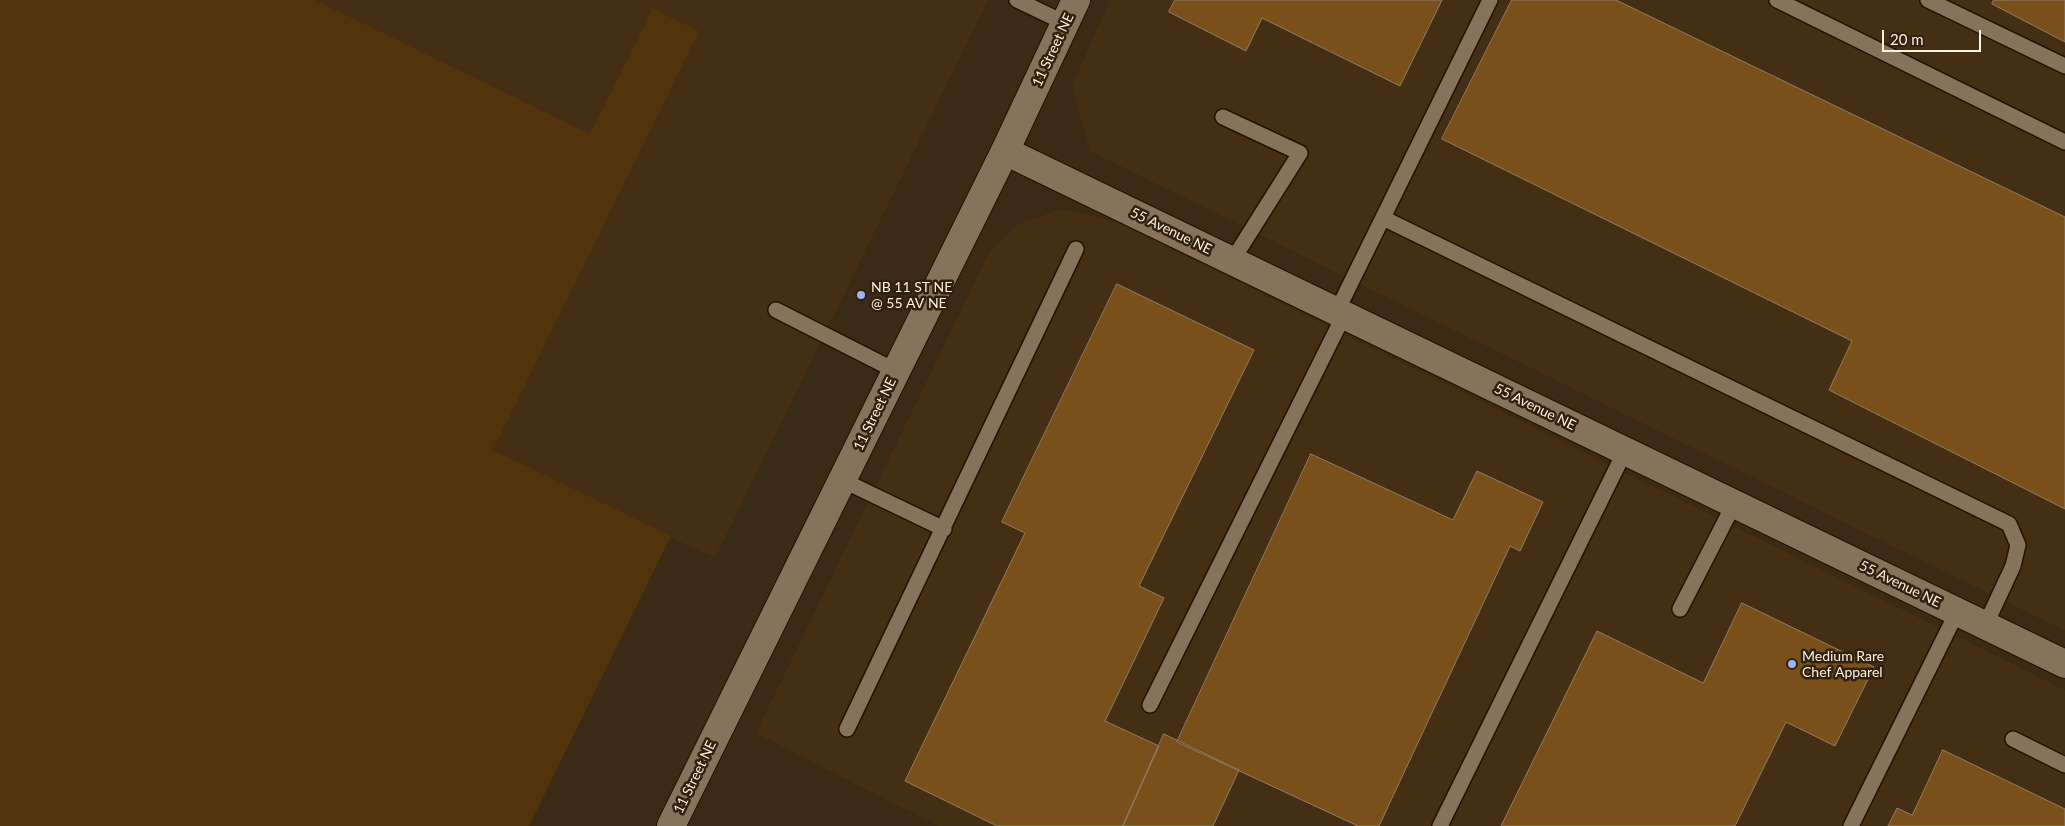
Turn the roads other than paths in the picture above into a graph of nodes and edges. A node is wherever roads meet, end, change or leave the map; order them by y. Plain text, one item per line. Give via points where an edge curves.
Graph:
1 (1017, 0) edge
2 (1490, 0) edge
3 (1777, 0) edge
4 (1928, 0) edge
5 (1071, 12) edge
6 (2065, 66) edge
7 (1223, 117) dead end
8 (2065, 142) edge
9 (1005, 151) junction
10 (1383, 218) junction
11 (1076, 249) dead end
12 (1232, 261) junction
13 (776, 310) dead end
14 (1341, 313) junction
15 (896, 371) junction
16 (1625, 450) junction
17 (842, 480) junction
18 (1734, 504) junction
19 (944, 529) junction
20 (1680, 609) dead end
21 (1957, 612) junction
22 (1985, 626) junction
23 (2065, 664) edge
24 (1150, 705) dead end
25 (847, 728) dead end
26 (2013, 739) dead end
27 (2065, 765) edge
28 (671, 826) edge
29 (1440, 826) edge
30 (1852, 826) edge

1 - 5 lane
2 - 10 lane
3 - 8 lane
4 - 6 lane
5 - 9 street, 11 Street NE
7 - 12 lane via 1300,153
9 - 12 street, 55 Avenue NE
9 - 15 street, 11 Street NE
10 - 14 lane
10 - 22 lane via 2009,524 2018,545 2013,566
11 - 19 lane
12 - 14 street, 55 Avenue NE
13 - 15 lane
14 - 16 street, 55 Avenue NE
14 - 24 lane
15 - 17 street, 11 Street NE
16 - 18 street, 55 Avenue NE
16 - 29 lane
17 - 19 lane
17 - 28 street, 11 Street NE
18 - 20 lane
18 - 21 street, 55 Avenue NE
19 - 25 lane
21 - 22 street, 55 Avenue NE
21 - 30 lane
22 - 23 street, 55 Avenue NE
26 - 27 lane

